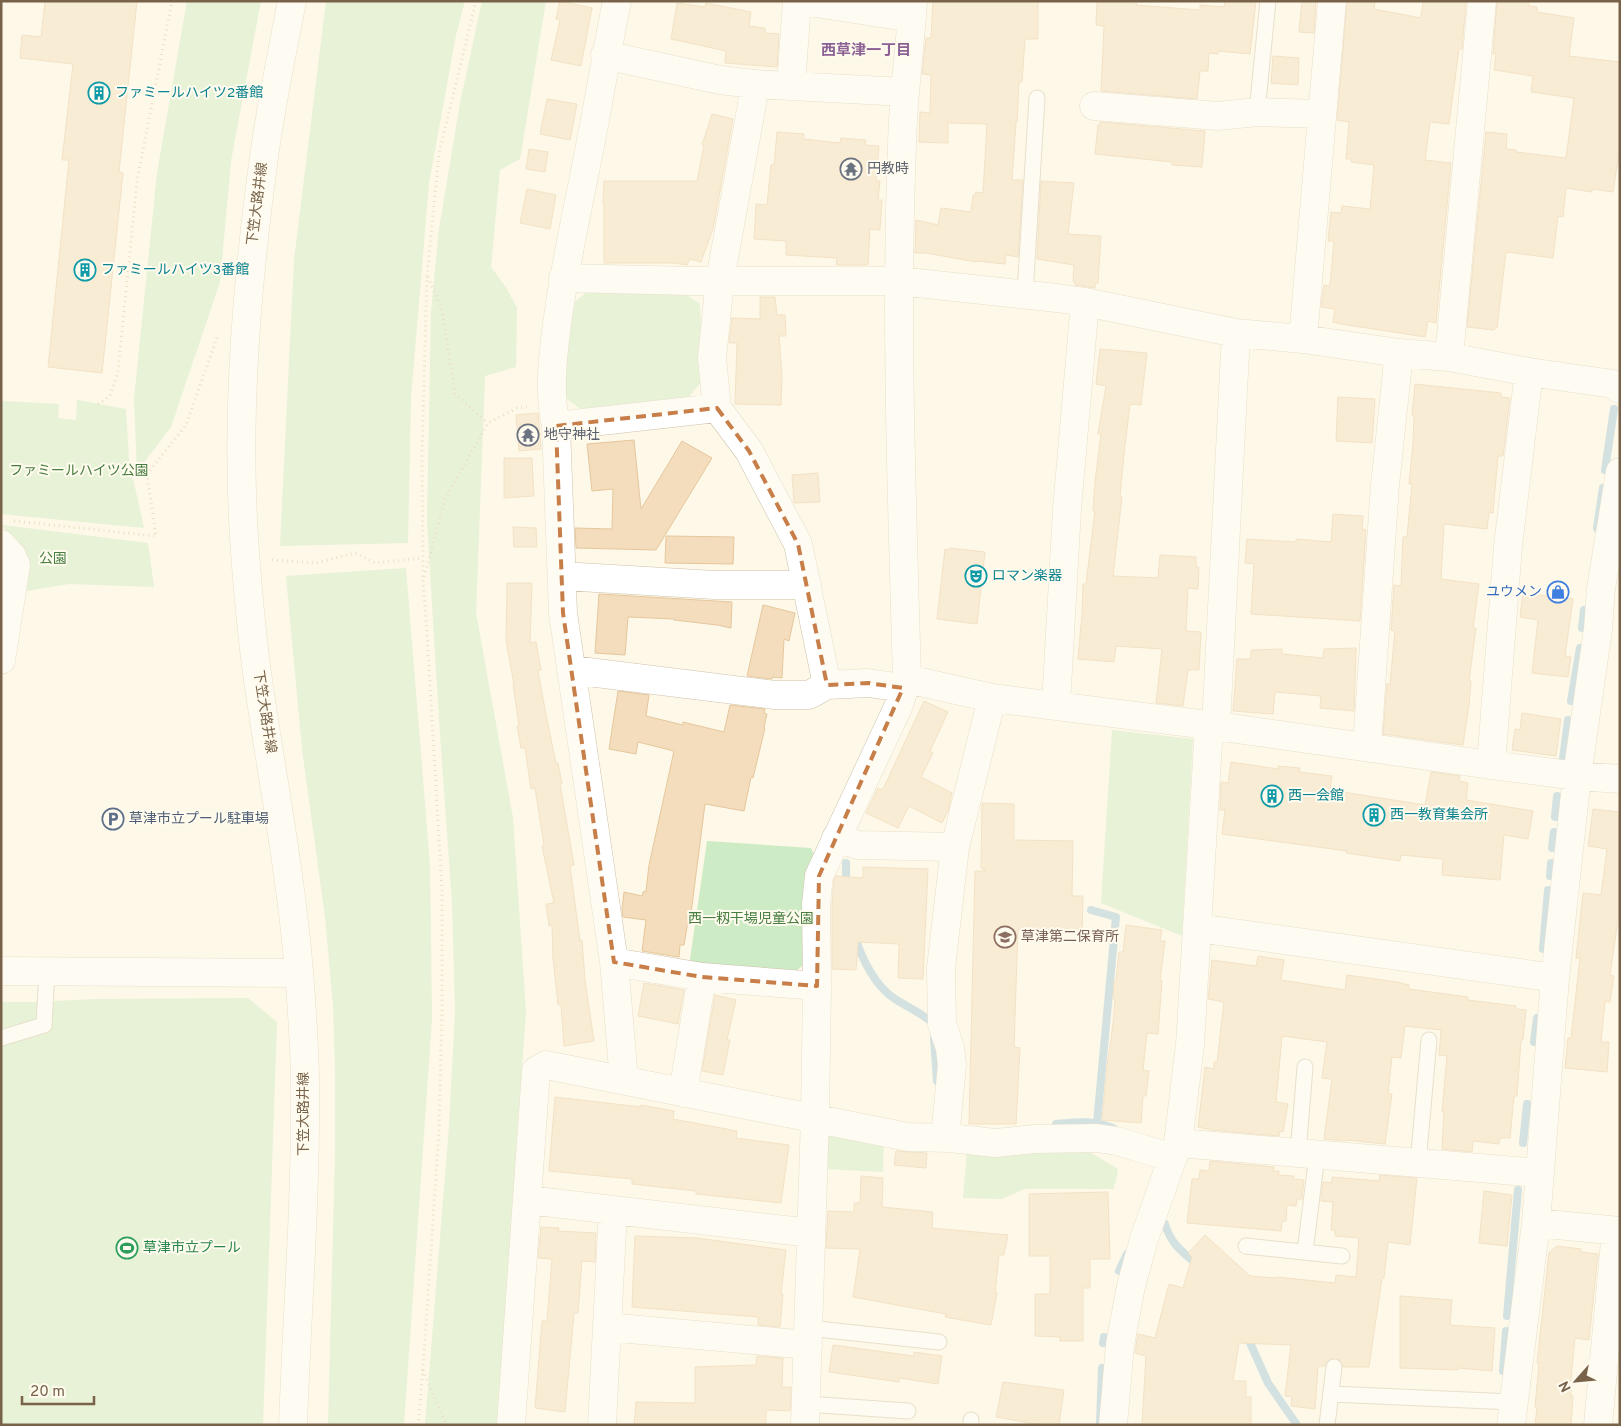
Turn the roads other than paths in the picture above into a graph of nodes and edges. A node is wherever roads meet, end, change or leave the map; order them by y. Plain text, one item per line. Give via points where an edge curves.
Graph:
1 (292, 1) edge
2 (617, 1) edge
3 (797, 1) edge
4 (803, 1) edge
5 (1268, 1) edge
6 (1332, 1) edge
7 (1482, 1) edge
8 (912, 10) edge
9 (605, 55) junction
10 (754, 84) junction
11 (791, 86) junction
12 (905, 92) junction
13 (1037, 98) dead end
14 (1094, 106) dead end
15 (1257, 112) junction
16 (1322, 114) junction
17 (563, 278) junction
18 (720, 280) junction
19 (899, 281) junction
20 (1025, 294) junction
21 (1085, 302) junction
22 (1236, 333) junction
23 (1303, 339) junction
24 (1398, 352) junction
25 (1449, 357) junction
26 (1528, 372) junction
27 (1620, 389) edge
28 (717, 408) junction
29 (549, 413) junction
30 (1620, 472) edge
31 (6, 532) edge
32 (562, 576) junction
33 (807, 585) junction
34 (1610, 590) edge
35 (1, 660) edge
36 (572, 670) junction
37 (905, 684) junction
38 (827, 685) junction
39 (992, 698) junction
40 (1056, 705) junction
41 (1213, 726) junction
42 (1367, 746) junction
43 (1491, 765) junction
44 (1577, 776) junction
45 (1620, 779) edge
46 (836, 838) junction
47 (955, 847) junction
48 (1197, 928) junction
49 (614, 962) junction
50 (1, 971) edge
51 (47, 971) junction
52 (299, 973) junction
53 (702, 977) junction
54 (1555, 978) junction
55 (817, 986) junction
56 (1, 1038) edge
57 (1429, 1040) dead end
58 (1305, 1067) dead end
59 (624, 1080) junction
60 (683, 1093) junction
61 (814, 1118) junction
62 (945, 1138) junction
63 (1175, 1150) junction
64 (1307, 1154) junction
65 (1418, 1163) junction
66 (1540, 1173) junction
67 (528, 1200) junction
68 (613, 1210) junction
69 (1536, 1223) junction
70 (1618, 1231) edge
71 (811, 1233) junction
72 (1246, 1246) dead end
73 (1305, 1252) junction
74 (1342, 1256) dead end
75 (607, 1328) junction
76 (808, 1337) junction
77 (939, 1342) dead end
78 (1334, 1368) dead end
79 (1331, 1394) junction
80 (908, 1411) dead end
81 (1512, 1413) edge
82 (806, 1414) edge
83 (293, 1425) edge
84 (511, 1425) edge
85 (602, 1425) edge
86 (1113, 1425) edge
87 (1328, 1425) edge
88 (1598, 1425) edge

1 - 52 street, 下笠大路井線 via 264,154 250,280 242,457 250,610 291,894
2 - 9 street
3 - 11 street
4 - 8 street
5 - 15 lane
6 - 16 street
7 - 25 street
8 - 12 street
9 - 10 street via 720,80
9 - 17 street
10 - 11 street
10 - 18 street
11 - 12 street
12 - 19 street
13 - 20 lane
14 - 15 street via 1218,116
15 - 16 street
16 - 23 street
17 - 18 street
17 - 29 street via 551,363
18 - 19 street
18 - 28 street via 712,358
19 - 20 street
19 - 37 street
20 - 21 street
21 - 22 street
21 - 40 street via 1067,508
22 - 23 street
22 - 41 street
23 - 24 street
24 - 25 street
24 - 42 street
25 - 26 street
26 - 27 street via 1613,384
26 - 43 street via 1508,546
28 - 29 street
28 - 33 street via 749,451 798,544
29 - 32 street
30 - 34 street
31 - 35 street via 16,565
32 - 33 street via 715,585
32 - 36 street via 563,613
33 - 38 street
34 - 44 street via 1598,629
36 - 38 street via 775,695 809,695
36 - 49 street
37 - 38 street
37 - 39 street
37 - 46 street via 899,705
39 - 40 street
39 - 47 street
40 - 41 street
41 - 42 street
41 - 48 street
42 - 43 street
43 - 44 street
44 - 45 street
44 - 54 street
46 - 47 street via 858,845
46 - 55 street via 819,876
47 - 62 street via 941,968 942,1024 952,1065
48 - 54 street
48 - 63 street via 1190,1045
49 - 53 street
49 - 59 street
50 - 51 street
51 - 52 street
51 - 56 lane via 44,1024
52 - 83 street, 下笠大路井線 via 305,1086
53 - 55 street
53 - 60 street
54 - 66 street
55 - 61 street
57 - 65 lane
58 - 64 lane
59 - 60 street
59 - 67 street via 546,1065 536,1071
60 - 61 street
61 - 62 street via 908,1137
61 - 71 street
62 - 63 street via 995,1143 1097,1138
63 - 64 street
63 - 86 street via 1131,1286 1120,1345
64 - 65 street
64 - 73 lane
65 - 66 street
66 - 69 street
67 - 68 street
67 - 84 street
68 - 71 street
68 - 75 street
69 - 70 street
69 - 81 street
70 - 88 street
71 - 76 street
72 - 73 lane
73 - 74 lane
75 - 76 street
75 - 85 street
76 - 77 lane
76 - 82 street
78 - 79 lane
79 - 81 lane
79 - 87 lane
80 - 82 lane

